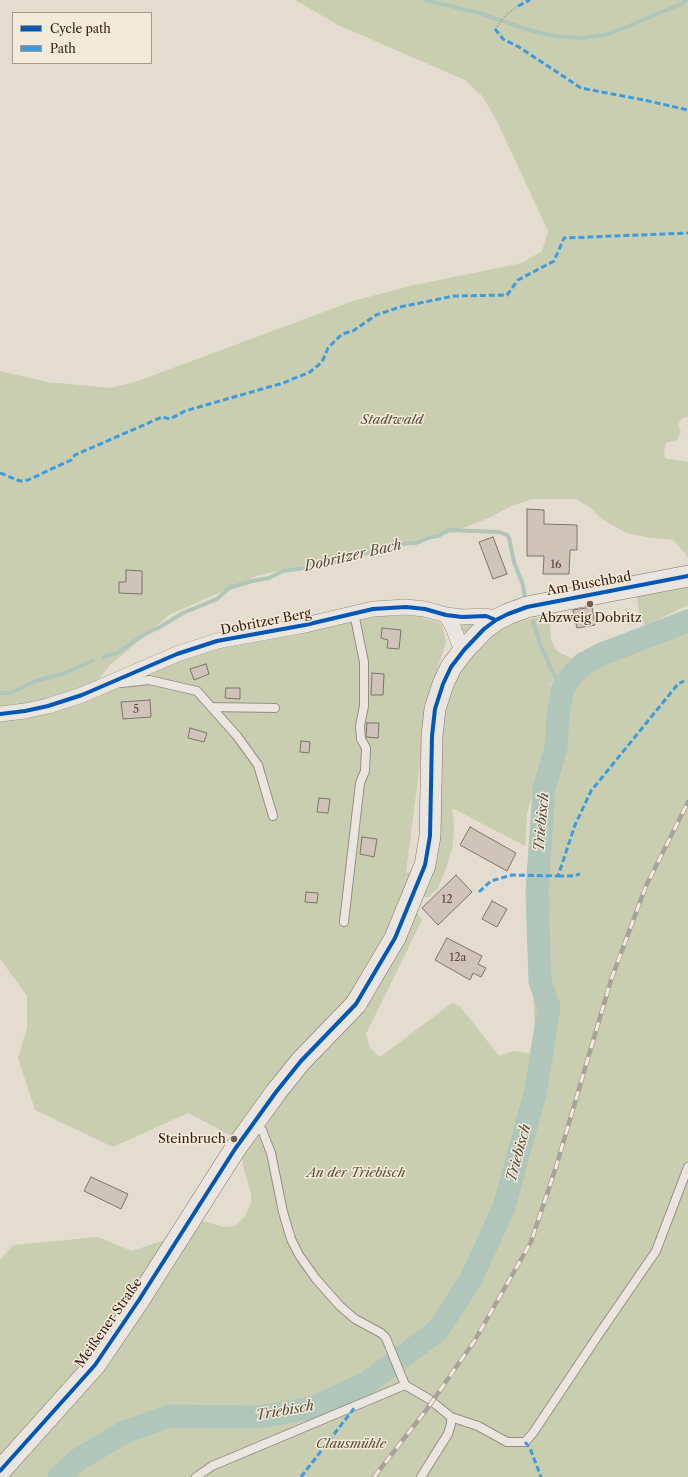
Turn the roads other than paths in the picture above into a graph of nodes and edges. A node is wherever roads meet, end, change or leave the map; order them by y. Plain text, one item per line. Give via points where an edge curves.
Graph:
1 (688, 576) edge
2 (354, 613) junction
3 (446, 615) junction
4 (496, 620) junction
5 (464, 650) junction
6 (107, 684) junction
7 (211, 707) junction
8 (274, 708) dead end
9 (0, 714) edge
10 (273, 816) dead end
11 (344, 922) dead end
12 (254, 1123) junction
13 (688, 1167) edge
14 (405, 1385) junction
15 (451, 1417) junction
16 (0, 1471) edge
17 (196, 1477) edge
18 (421, 1477) edge

1 - 4 main road, Am Buschbad via 543,602
2 - 3 street, Dobritzer Berg via 406,607
2 - 6 street, Dobritzer Berg via 217,641 177,654
2 - 11 lane via 364,662 364,706 360,726 366,748
3 - 4 street, Dobritzer Berg via 486,616
3 - 5 street
4 - 5 main road, Am Buschbad
5 - 12 main road, Am Buschbad via 451,667 436,709 432,736 430,836 425,865 395,938 356,1004 301,1061
6 - 7 lane via 149,680 197,691
6 - 9 street, Dobritzer Berg via 48,706
7 - 8 lane
7 - 10 lane via 258,765
12 - 14 lane via 266,1138 285,1219 291,1240 299,1255 340,1306 355,1319 381,1333 388,1343
12 - 16 main road, Meißener Straße via 95,1365
13 - 15 lane via 656,1251 530,1438 525,1442 507,1442 478,1426
14 - 15 lane via 430,1399
14 - 17 lane via 212,1466
15 - 18 lane via 448,1434

